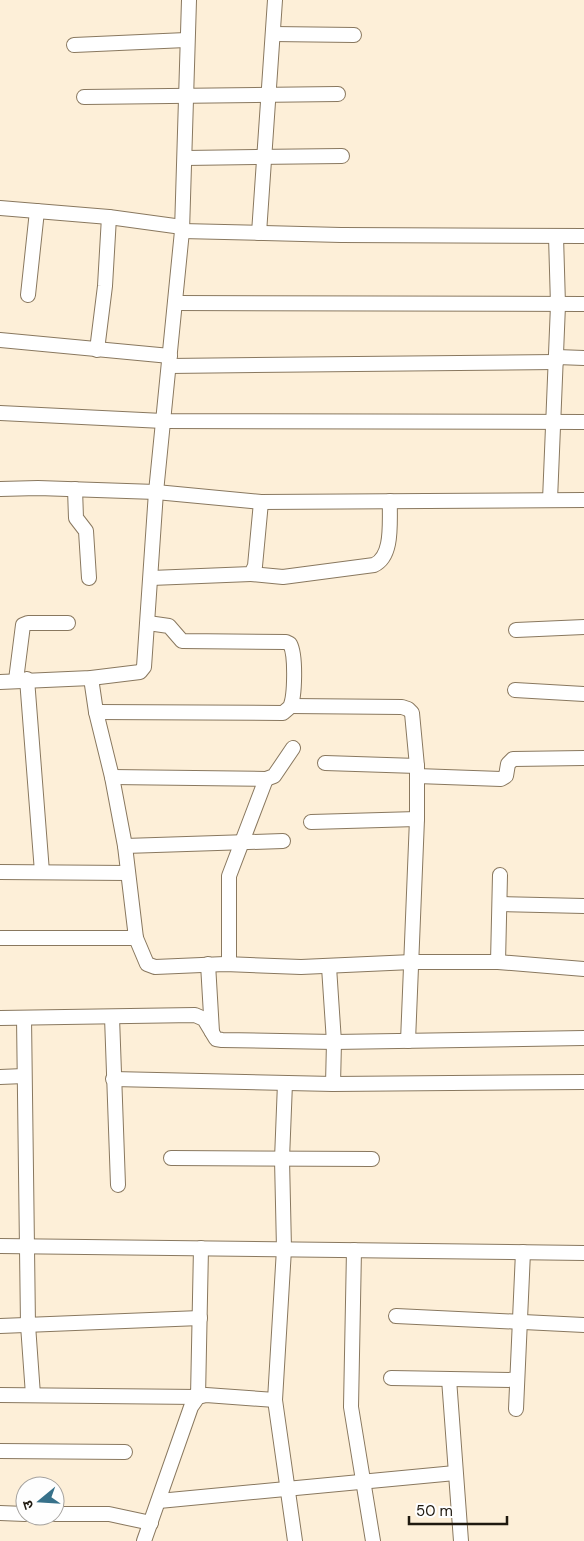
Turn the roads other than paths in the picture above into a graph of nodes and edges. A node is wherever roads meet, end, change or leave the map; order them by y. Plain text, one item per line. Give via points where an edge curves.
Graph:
1 (189, 0) edge
2 (275, 0) edge
3 (273, 34) junction
4 (354, 35) dead end
5 (186, 40) junction
6 (74, 46) dead end
7 (338, 94) dead end
8 (268, 95) junction
9 (184, 96) junction
10 (84, 97) dead end
11 (342, 156) dead end
12 (185, 158) junction
13 (264, 158) junction
14 (0, 208) edge
15 (38, 211) junction
16 (109, 217) junction
17 (182, 229) junction
18 (259, 233) junction
19 (556, 236) junction
20 (584, 236) edge
21 (28, 295) dead end
22 (175, 303) junction
23 (584, 304) edge
24 (558, 305) junction
25 (0, 340) edge
26 (97, 350) junction
27 (584, 358) edge
28 (556, 360) junction
29 (170, 361) junction
30 (0, 413) edge
31 (555, 421) junction
32 (163, 422) junction
33 (584, 422) edge
34 (0, 489) edge
35 (76, 489) junction
36 (156, 492) junction
37 (550, 500) junction
38 (584, 500) edge
39 (390, 501) junction
40 (261, 502) junction
41 (251, 574) junction
42 (89, 578) dead end
43 (151, 578) junction
44 (68, 623) dead end
45 (148, 623) junction
46 (584, 628) edge
47 (516, 630) dead end
48 (91, 678) junction
49 (22, 680) junction
50 (0, 682) edge
51 (515, 690) dead end
52 (584, 694) edge
53 (291, 706) junction
54 (96, 712) junction
55 (293, 748) dead end
56 (584, 758) edge
57 (325, 763) dead end
58 (417, 771) junction
59 (112, 777) junction
60 (266, 779) junction
61 (417, 819) junction
62 (312, 822) dead end
63 (283, 841) dead end
64 (242, 842) junction
65 (125, 846) junction
66 (0, 872) edge
67 (42, 872) junction
68 (128, 873) junction
69 (500, 875) dead end
70 (500, 904) junction
71 (584, 906) edge
72 (0, 938) edge
73 (136, 938) junction
74 (412, 962) junction
75 (498, 962) junction
76 (208, 964) junction
77 (229, 964) junction
78 (329, 966) junction
79 (584, 969) edge
80 (112, 1017) junction
81 (0, 1018) edge
82 (24, 1018) junction
83 (212, 1032) junction
84 (584, 1038) edge
85 (408, 1041) junction
86 (334, 1042) junction
87 (24, 1076) junction
88 (0, 1077) edge
89 (113, 1079) junction
90 (584, 1082) edge
91 (285, 1083) junction
92 (333, 1084) junction
93 (171, 1158) dead end
94 (282, 1159) junction
95 (372, 1159) dead end
96 (118, 1185) dead end
97 (27, 1245) junction
98 (0, 1246) edge
99 (201, 1248) junction
100 (284, 1249) junction
101 (354, 1250) junction
102 (523, 1252) junction
103 (584, 1253) edge
104 (396, 1316) dead end
105 (200, 1318) junction
106 (520, 1323) junction
107 (28, 1324) junction
108 (584, 1325) edge
109 (0, 1326) edge
110 (390, 1378) dead end
111 (449, 1379) junction
112 (517, 1380) junction
113 (0, 1395) edge
114 (33, 1395) junction
115 (198, 1397) junction
116 (275, 1400) junction
117 (516, 1409) dead end
118 (0, 1451) edge
119 (125, 1452) dead end
120 (455, 1473) junction
121 (363, 1482) junction
122 (288, 1489) junction
123 (159, 1500) junction
124 (0, 1513) edge
125 (15, 1514) edge
126 (65, 1514) edge
127 (151, 1523) junction
128 (144, 1541) edge
129 (295, 1541) edge
130 (373, 1541) edge
131 (461, 1541) edge

1 - 5 street
2 - 3 street
3 - 4 street
3 - 8 street
5 - 6 street
5 - 9 street
7 - 8 street
8 - 9 street
8 - 13 street
9 - 10 street
9 - 12 street
11 - 13 street
12 - 13 street
12 - 17 street
13 - 18 street
14 - 15 street
15 - 16 street
15 - 21 street
16 - 17 street
16 - 26 street
17 - 18 street
17 - 22 street
18 - 19 street
19 - 20 street
19 - 24 street
22 - 24 street
22 - 29 street
23 - 24 street
24 - 28 street
25 - 26 street
26 - 29 street
27 - 28 street
28 - 29 street
28 - 31 street
29 - 32 street
30 - 32 street
31 - 32 street
31 - 33 street
31 - 37 street
32 - 36 street
34 - 35 street
35 - 36 street
35 - 42 street via 76,518 86,531
36 - 40 street
36 - 43 street
37 - 38 street
37 - 39 street
39 - 40 street
39 - 41 street via 387,551 380,563 283,576
40 - 41 street via 255,566
41 - 43 street
43 - 45 street
44 - 49 street via 23,625
45 - 48 street via 143,670
45 - 53 street via 169,626 182,641 290,644 293,651
46 - 47 street
48 - 49 street
48 - 54 street
49 - 50 street
49 - 67 street
51 - 52 street
53 - 54 street via 283,713
53 - 58 street via 408,709 414,722
54 - 59 street
55 - 60 street via 274,776
56 - 58 street via 513,759 508,764 506,776 501,779
57 - 58 street
58 - 61 street
59 - 60 street
59 - 65 street
60 - 64 street
61 - 62 street
61 - 74 street
63 - 64 street
64 - 65 street
64 - 77 street via 229,883
65 - 68 street
66 - 67 street
67 - 68 street
68 - 73 street
69 - 70 street
70 - 71 street
70 - 75 street
72 - 73 street
73 - 76 street via 143,960 151,966
74 - 75 street
74 - 78 street
74 - 85 street
75 - 79 street
76 - 77 street
76 - 83 street
77 - 78 street
78 - 86 street
80 - 82 street
80 - 83 street via 195,1015 204,1019
80 - 89 street
81 - 82 street
82 - 87 street
83 - 86 street via 216,1039 222,1040
84 - 85 street
85 - 86 street
86 - 92 street
87 - 88 street
87 - 97 street
89 - 91 street
89 - 96 street
90 - 92 street
91 - 92 street
91 - 94 street
93 - 94 street
94 - 95 street
94 - 100 street
97 - 98 street
97 - 99 street
97 - 107 street
99 - 100 street
99 - 105 street
100 - 101 street
100 - 116 street
101 - 102 street
101 - 121 street via 350,1407
102 - 103 street
102 - 106 street
104 - 106 street
105 - 107 street
105 - 115 street
106 - 108 street
106 - 112 street
107 - 109 street
107 - 114 street
110 - 111 street
111 - 112 street
111 - 120 street
112 - 117 street
113 - 114 street
114 - 115 street
115 - 116 street
115 - 123 street via 191,1407
116 - 122 street
118 - 119 street
120 - 121 street
120 - 131 street
121 - 122 street
121 - 130 street
122 - 123 street
122 - 129 street
123 - 127 street
124 - 125 street
126 - 127 street via 109,1514
127 - 128 street

